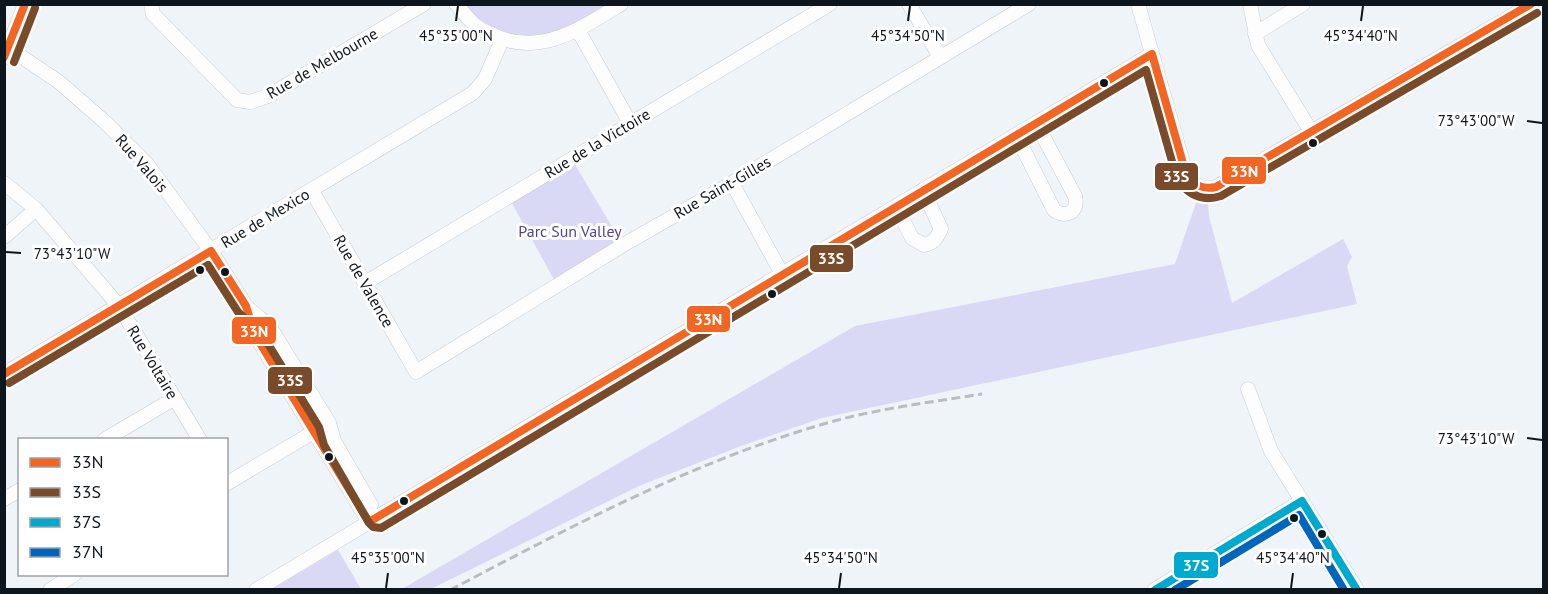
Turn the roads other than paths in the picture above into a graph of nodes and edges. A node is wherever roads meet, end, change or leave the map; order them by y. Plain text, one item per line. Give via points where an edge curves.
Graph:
1 (25, 4) edge
2 (151, 4) edge
3 (424, 4) edge
4 (456, 4) edge
5 (621, 4) edge
6 (830, 4) edge
7 (909, 4) edge
8 (1029, 4) edge
9 (1138, 4) edge
10 (1250, 4) edge
11 (1303, 4) edge
12 (1532, 4) edge
13 (578, 30) junction
14 (1255, 34) junction
15 (502, 40) junction
16 (6, 50) edge
17 (1152, 54) junction
18 (940, 57) junction
19 (630, 123) junction
20 (1036, 123) junction
21 (1312, 133) junction
22 (1016, 135) junction
23 (4, 183) edge
24 (732, 183) junction
25 (923, 190) junction
26 (312, 191) junction
27 (896, 206) junction
28 (36, 209) junction
29 (4, 237) edge
30 (212, 251) junction
31 (782, 274) junction
32 (365, 283) junction
33 (119, 306) junction
34 (246, 306) junction
35 (416, 372) joint
36 (4, 374) edge
37 (1248, 389) dead end
38 (175, 398) junction
39 (328, 423) junction
40 (314, 432) junction
41 (107, 438) edge
42 (199, 438) edge
43 (228, 483) edge
44 (18, 491) edge
45 (4, 499) edge
46 (1302, 501) junction
47 (374, 520) junction
48 (72, 576) edge
49 (50, 590) edge
50 (256, 590) edge
51 (1154, 590) edge
52 (1357, 590) edge

1 - 16 street
2 - 3 street, Rue de Melbourne via 153,14 237,100 250,102 268,96
4 - 15 street via 475,26
5 - 13 street
6 - 19 street, Rue de la Victoire
7 - 18 street
8 - 18 street, Rue Saint-Gilles
9 - 17 street
10 - 14 street
11 - 14 street
12 - 21 street
13 - 15 street via 553,41 524,44
13 - 19 street
14 - 21 street
15 - 26 street, Rue de Mexico via 485,79 473,93
16 - 30 street, Rue Valois via 59,82 105,122 140,157
17 - 20 street
17 - 21 street via 1186,174 1201,188 1216,187
18 - 24 street, Rue Saint-Gilles
19 - 32 street, Rue de la Victoire
20 - 22 street
20 - 22 street via 1075,196 1074,210 1068,214 1054,210
22 - 25 street
23 - 28 street, Rue Voltaire
24 - 31 street
24 - 35 street, Rue Saint-Gilles
25 - 27 street
25 - 27 street via 941,229 931,244 924,245 912,238
26 - 30 street, Rue de Mexico
26 - 32 street, Rue de Valence
27 - 31 street
28 - 29 street
28 - 33 street, Rue Voltaire
30 - 33 street, Rue de Mexico
30 - 34 street, Rue Valois
31 - 47 street
32 - 35 street, Rue de Valence
33 - 36 street, Rue de Mexico
33 - 38 street, Rue Voltaire
34 - 39 street, Rue Valois via 270,327
34 - 40 street, Rue Valois via 255,335
37 - 46 street via 1269,446
38 - 41 street
38 - 42 street, Rue Voltaire
39 - 40 street
39 - 47 street, Rue Valois
40 - 43 street
40 - 47 street, Rue Valois
44 - 45 street
46 - 51 street
46 - 52 street
47 - 50 street
48 - 49 street

